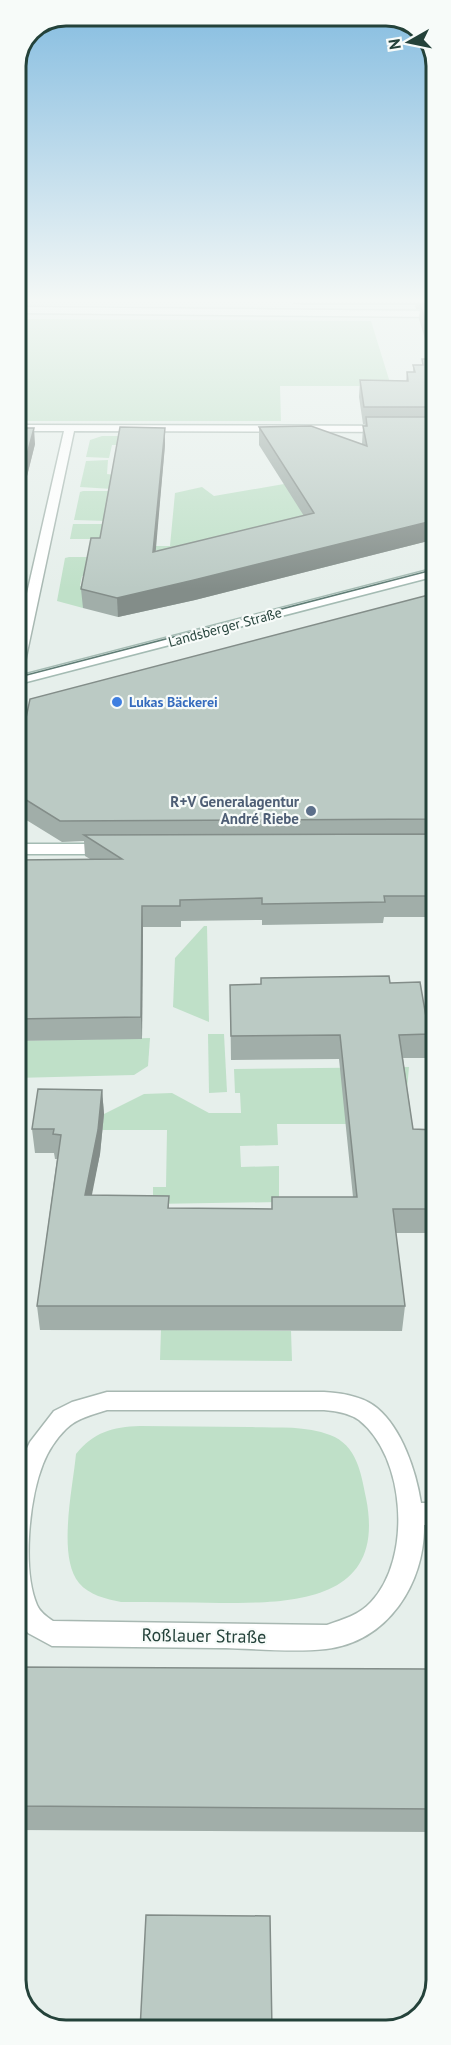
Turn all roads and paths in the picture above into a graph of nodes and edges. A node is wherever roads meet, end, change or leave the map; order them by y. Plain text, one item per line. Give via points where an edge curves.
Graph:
1 (26, 428) edge
2 (70, 428) junction
3 (425, 429) edge
4 (425, 575) edge
5 (26, 626) edge
6 (26, 678) edge
7 (26, 849) edge
8 (127, 849) edge
9 (26, 1478) edge
10 (423, 1514) edge
11 (26, 1611) edge

1 - 2 street
2 - 3 street
2 - 5 street
4 - 6 street, Landsberger Straße
7 - 8 street
9 - 10 street, Roßlauer Straße via 41,1444 59,1420 86,1406 118,1400 342,1402 366,1413 386,1434
10 - 11 street, Roßlauer Straße via 399,1582 388,1599 373,1618 327,1637 52,1634 37,1625

